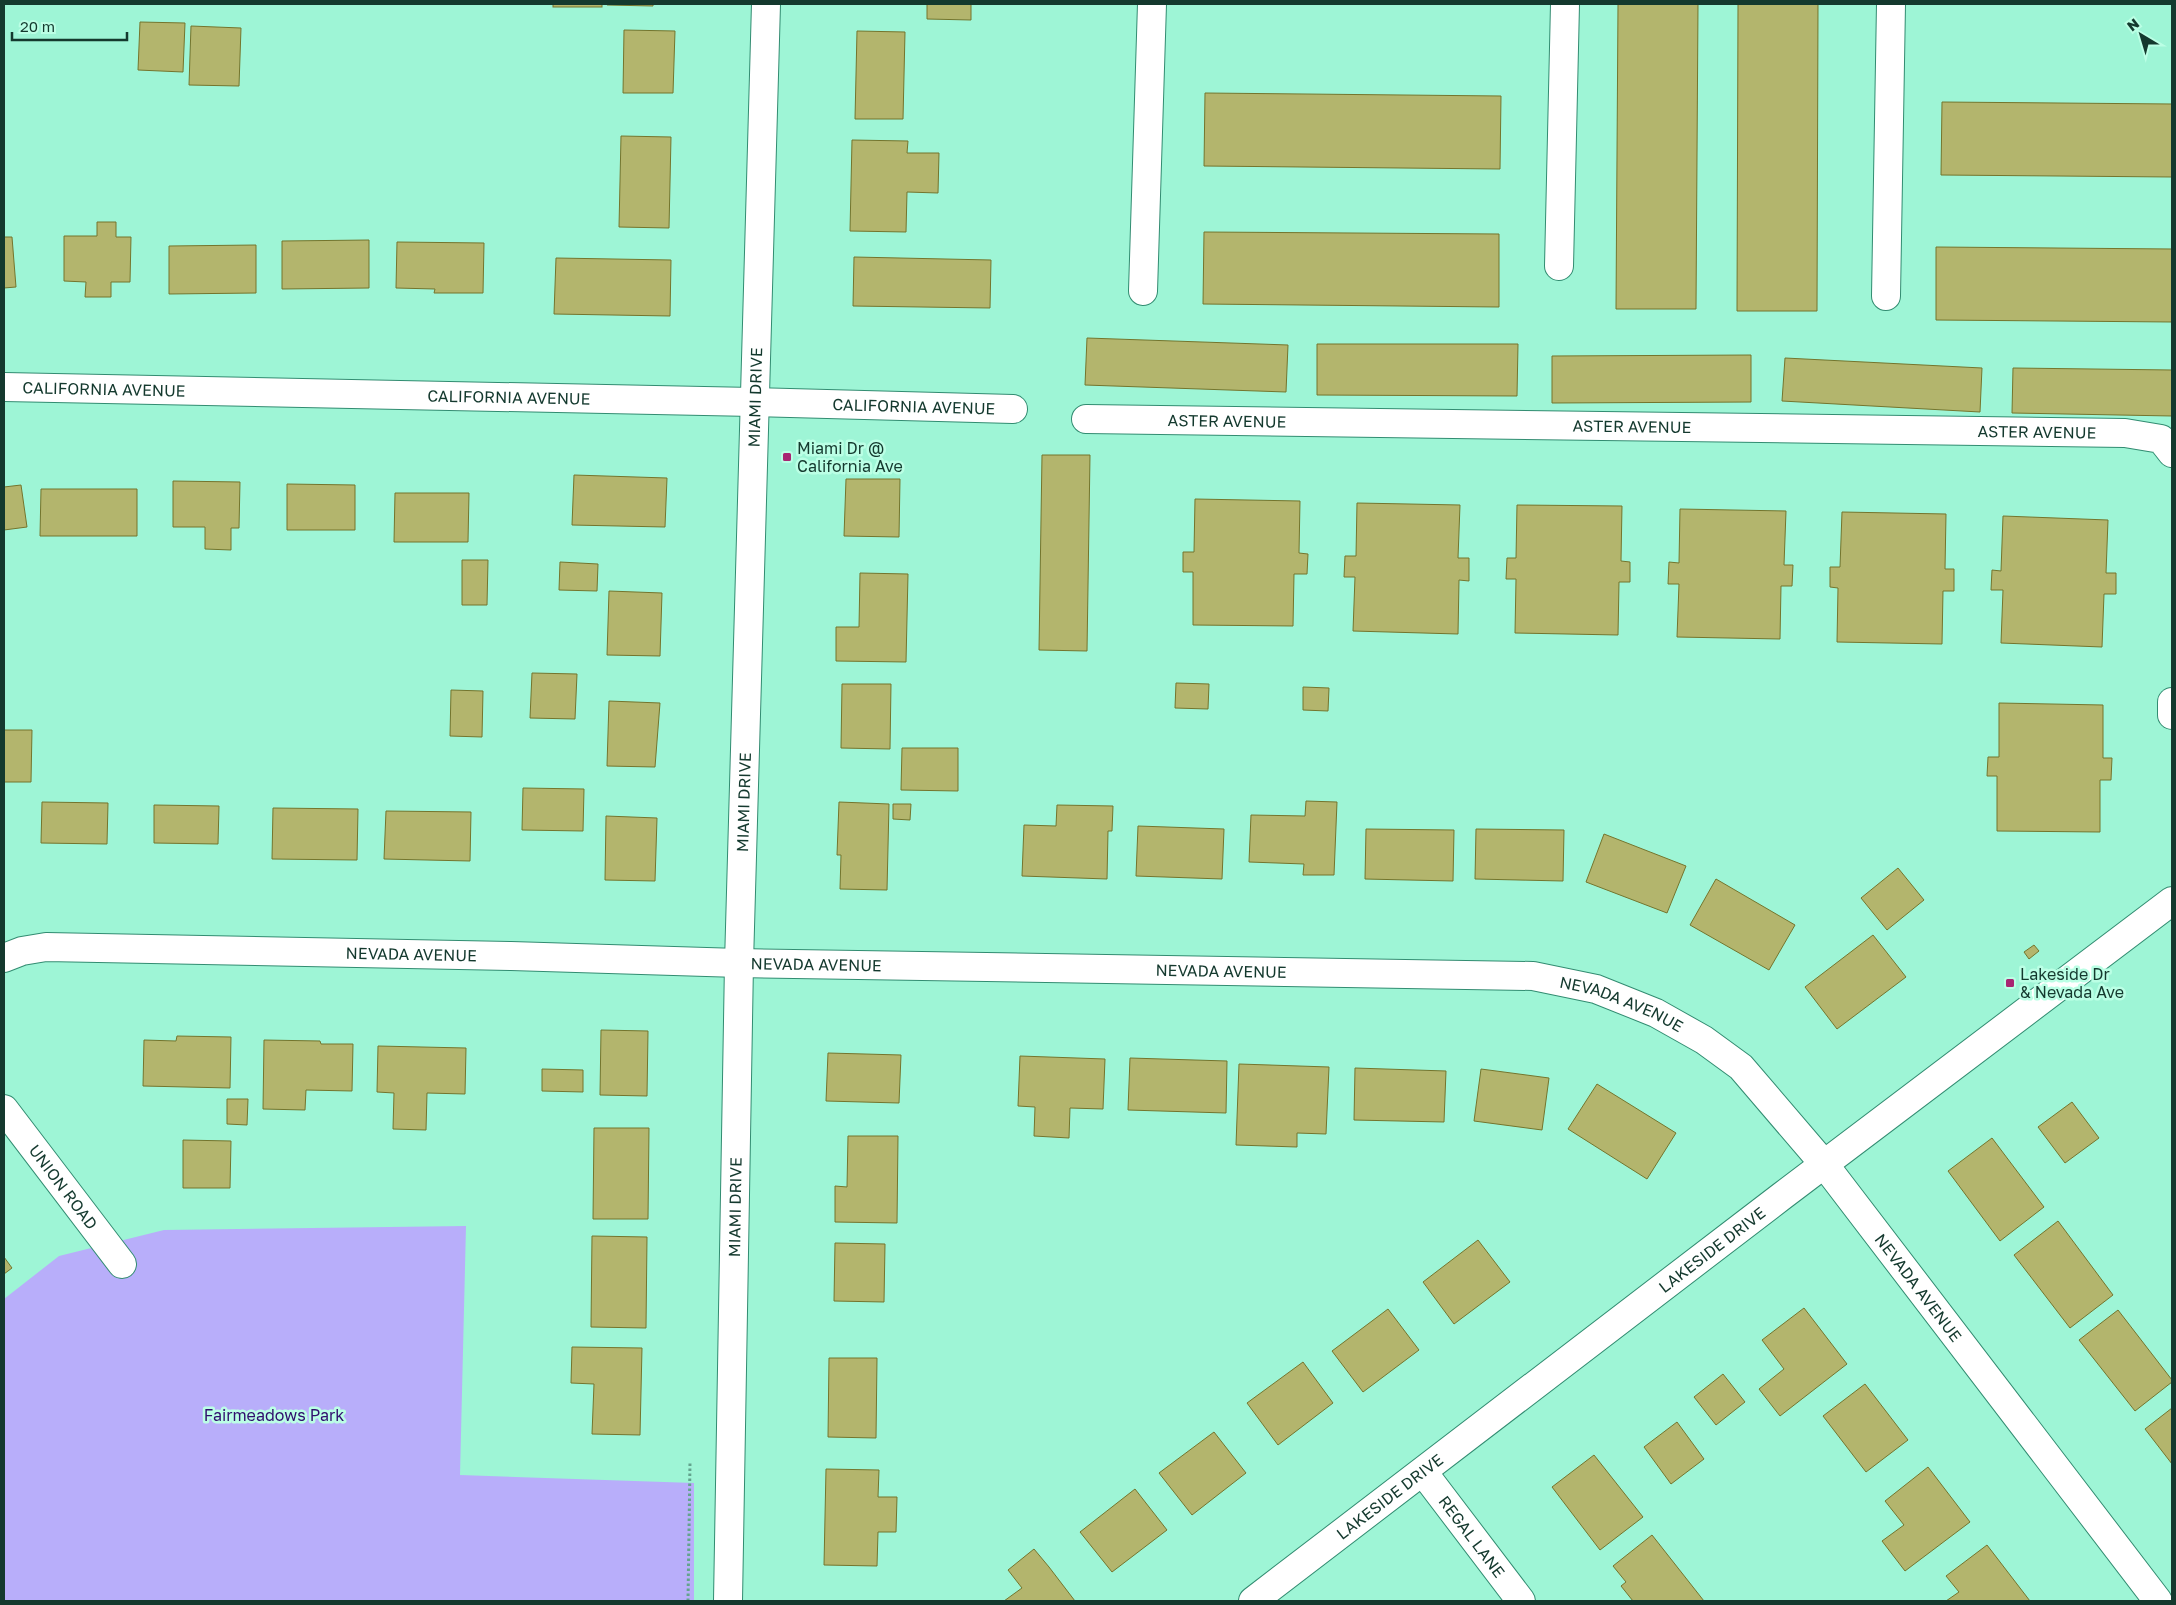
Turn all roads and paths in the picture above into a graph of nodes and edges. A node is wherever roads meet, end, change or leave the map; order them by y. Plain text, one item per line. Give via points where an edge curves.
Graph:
1 (766, 4) edge
2 (1152, 4) edge
3 (1565, 4) edge
4 (1891, 4) edge
5 (1559, 266) dead end
6 (1144, 291) dead end
7 (1886, 296) dead end
8 (4, 387) edge
9 (753, 402) junction
10 (1013, 409) dead end
11 (1086, 419) dead end
12 (2172, 453) edge
13 (2172, 702) edge
14 (2172, 715) edge
15 (2172, 901) edge
16 (4, 958) edge
17 (739, 963) junction
18 (4, 1109) edge
19 (1824, 1164) junction
20 (122, 1264) dead end
21 (690, 1462) dead end
22 (1422, 1472) junction
23 (688, 1601) edge
24 (728, 1601) edge
25 (1253, 1601) edge
26 (1521, 1601) edge
27 (2158, 1601) edge

1 - 9 street, MIAMI DRIVE
2 - 6 street
3 - 5 street
4 - 7 street
8 - 9 street, CALIFORNIA AVENUE
9 - 10 street, CALIFORNIA AVENUE
9 - 17 street, MIAMI DRIVE
11 - 12 street, ASTER AVENUE via 2126,433 2161,439
13 - 14 street
15 - 19 street, LAKESIDE DRIVE
16 - 17 street, NEVADA AVENUE via 46,947
17 - 19 street, NEVADA AVENUE via 1533,976 1596,989 1656,1013 1704,1040 1741,1067
17 - 24 street, MIAMI DRIVE
18 - 20 street, UNION ROAD
19 - 22 street, LAKESIDE DRIVE
19 - 27 street, NEVADA AVENUE
21 - 23 path
22 - 25 street, LAKESIDE DRIVE
22 - 26 street, REGAL LANE

